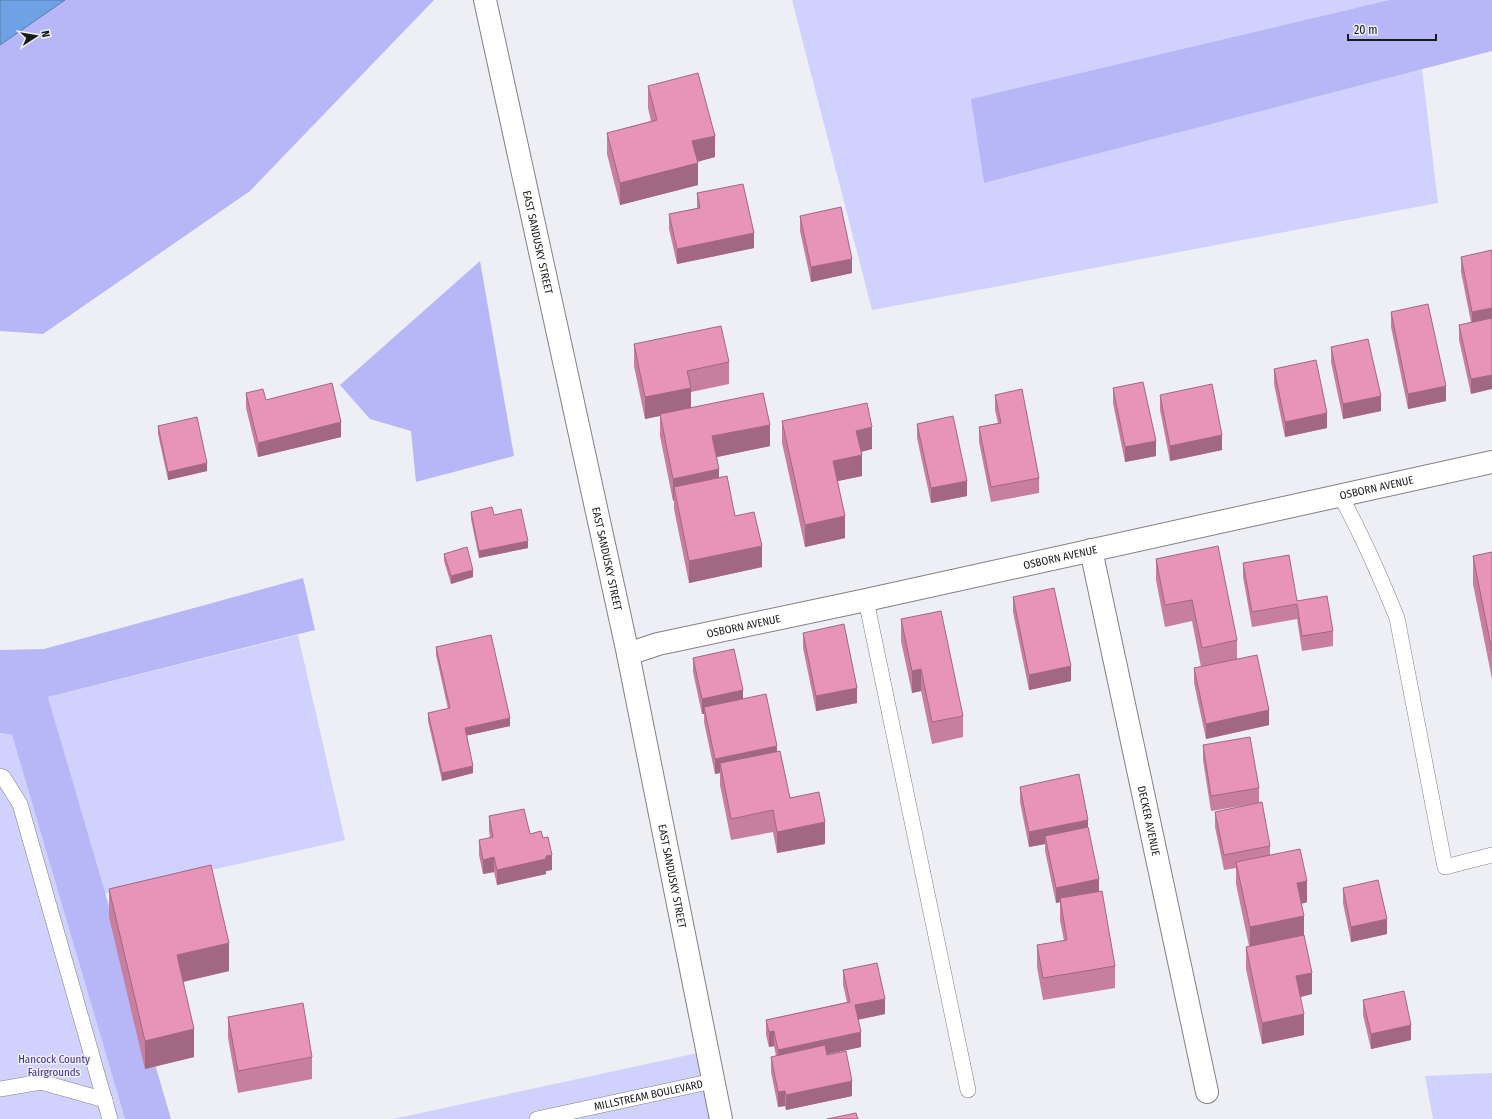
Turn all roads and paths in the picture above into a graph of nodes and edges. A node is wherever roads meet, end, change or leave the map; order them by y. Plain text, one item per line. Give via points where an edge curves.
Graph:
1 (485, 0) edge
2 (1492, 462) edge
3 (1340, 495) junction
4 (1091, 550) junction
5 (866, 600) junction
6 (628, 654) junction
7 (0, 776) edge
8 (1492, 855) edge
9 (713, 1081) junction
10 (0, 1088) edge
11 (968, 1090) dead end
12 (1207, 1092) dead end
13 (105, 1100) junction
14 (110, 1119) edge
15 (537, 1119) edge
16 (721, 1119) edge

1 - 6 main road, EAST SANDUSKY STREET
2 - 3 main road, OSBORN AVENUE
3 - 4 main road, OSBORN AVENUE
3 - 8 lane via 1357,526 1397,618 1445,867
4 - 5 main road, OSBORN AVENUE
4 - 12 main road, DECKER AVENUE
5 - 6 main road, OSBORN AVENUE via 658,644
5 - 11 lane
6 - 9 main road, EAST SANDUSKY STREET
7 - 13 lane via 20,804
9 - 15 lane, MILLSTREAM BOULEVARD
9 - 16 main road, EAST SANDUSKY STREET
10 - 13 lane via 41,1082
13 - 14 lane

